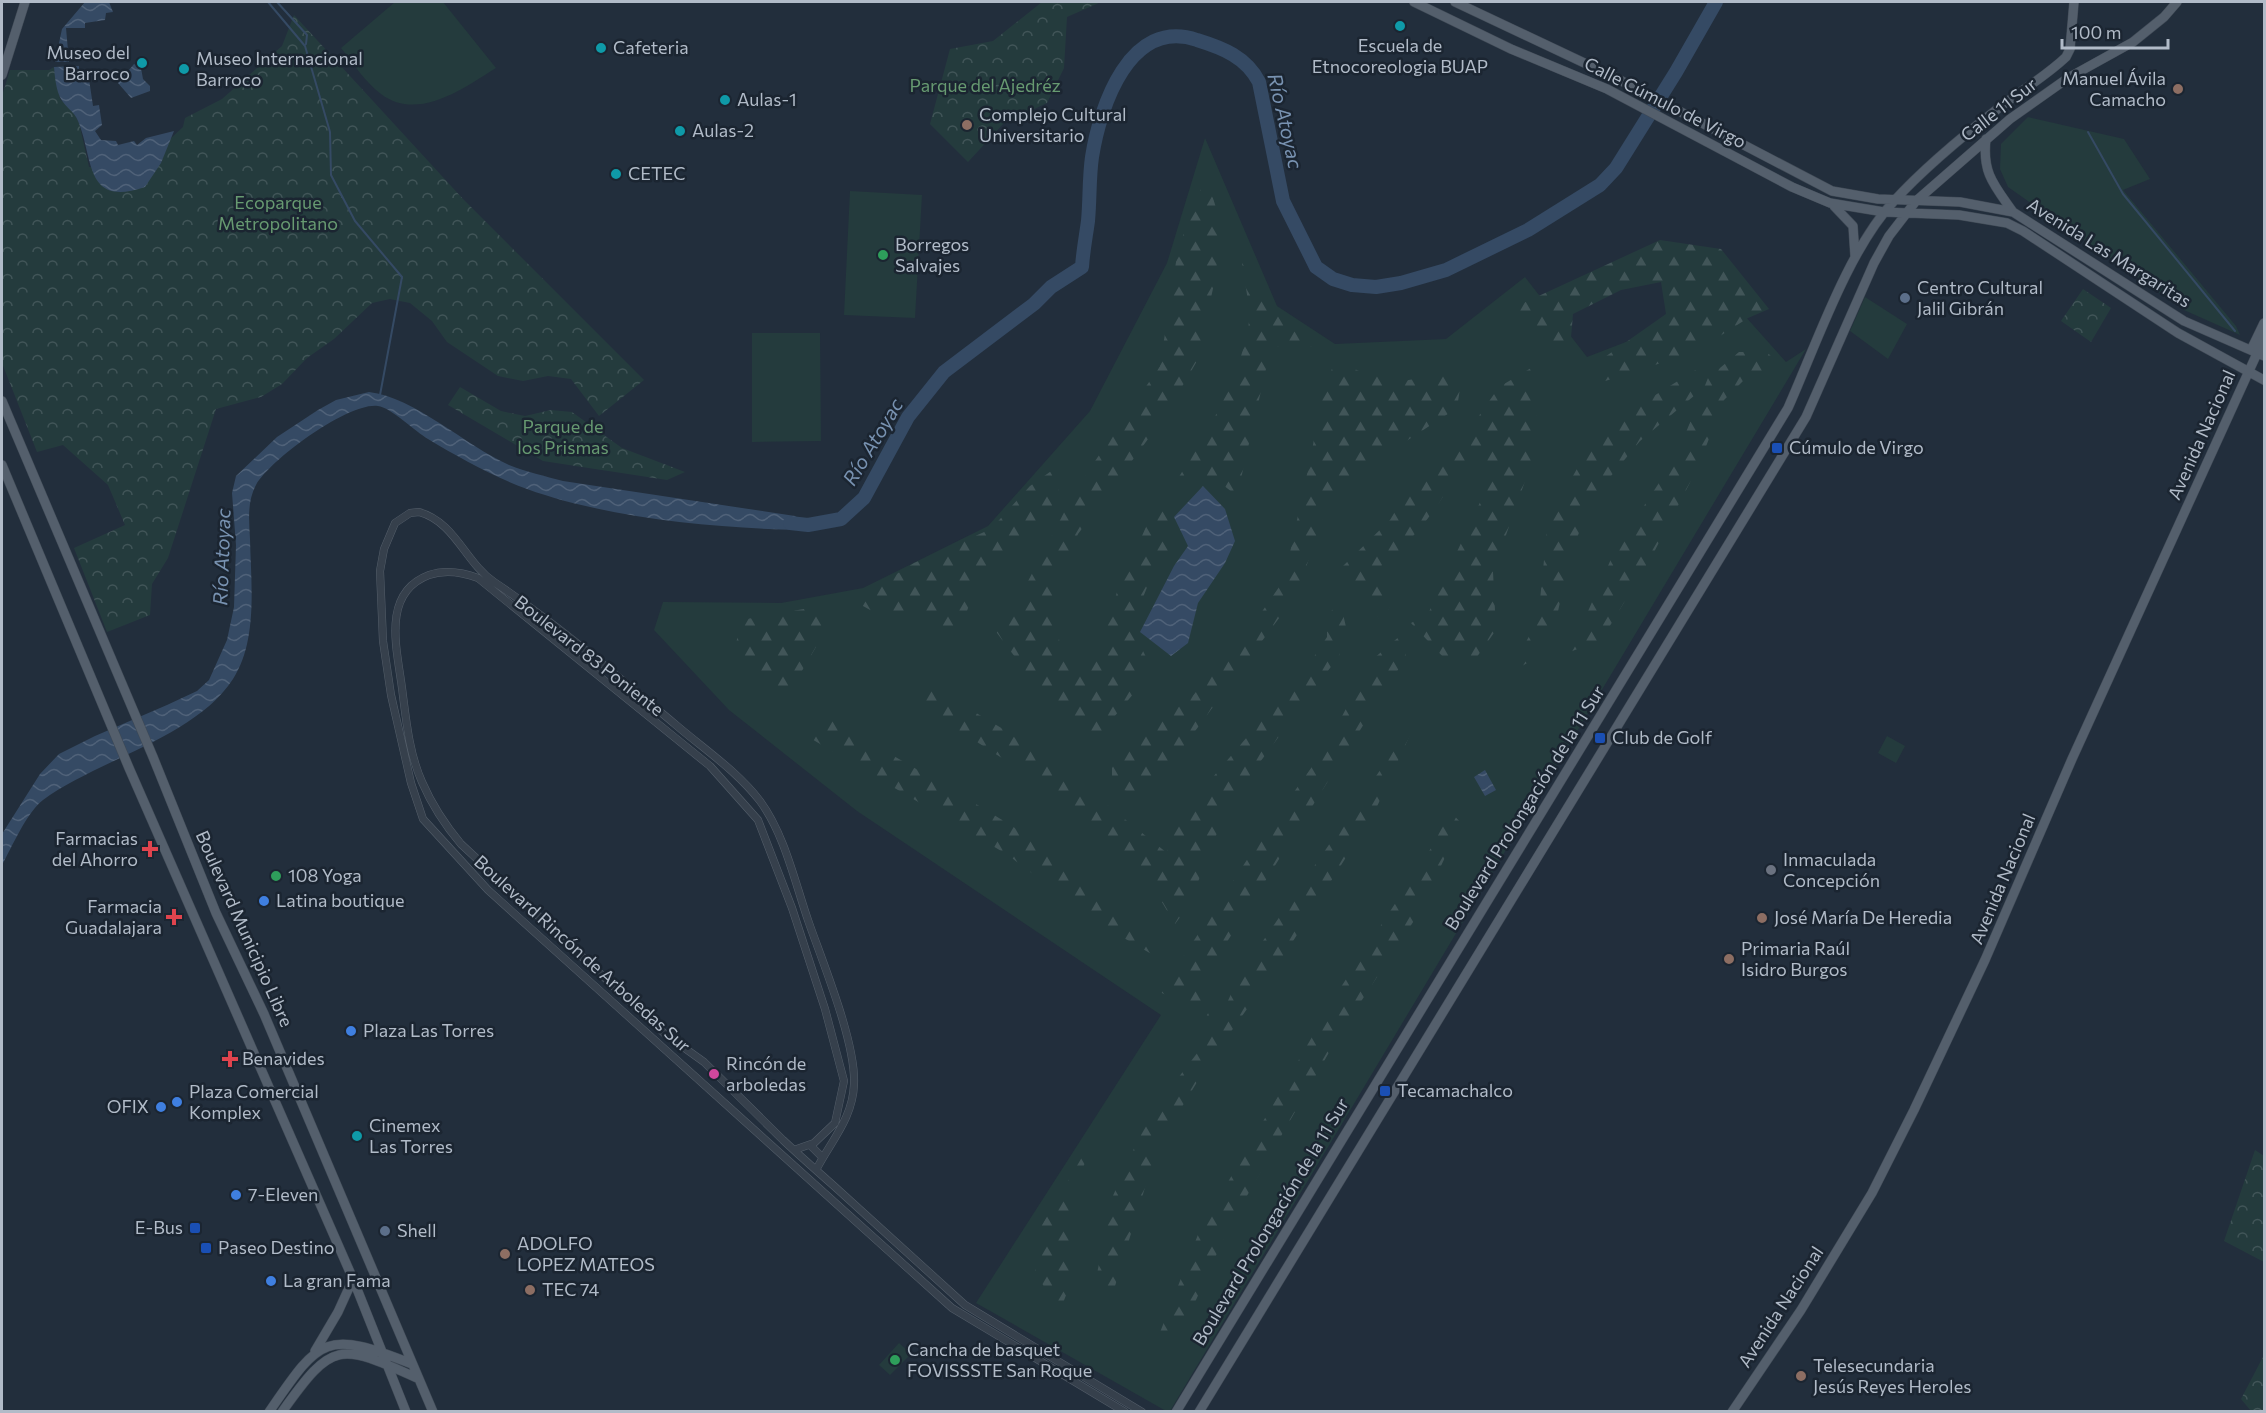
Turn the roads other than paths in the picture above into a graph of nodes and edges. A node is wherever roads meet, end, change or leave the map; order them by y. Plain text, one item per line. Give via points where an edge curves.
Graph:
1 (26, 2) edge
2 (1414, 2) edge
3 (1455, 2) edge
4 (2074, 2) edge
5 (2178, 2) edge
6 (2, 75) edge
7 (1986, 139) junction
8 (1937, 160) junction
9 (1950, 169) junction
10 (1894, 200) junction
11 (1916, 201) junction
12 (1830, 203) junction
13 (1884, 212) junction
14 (2013, 212) junction
15 (1906, 213) junction
16 (1855, 256) junction
17 (2265, 323) edge
18 (2265, 338) edge
19 (2257, 353) edge
20 (2248, 372) junction
21 (2265, 380) edge
22 (2, 401) edge
23 (2, 465) edge
24 (546, 617) junction
25 (538, 626) junction
26 (619, 677) junction
27 (611, 687) junction
28 (461, 844) joint
29 (454, 855) joint
30 (836, 1004) junction
31 (825, 1009) junction
32 (783, 1140) junction
33 (810, 1146) junction
34 (776, 1148) junction
35 (794, 1150) junction
36 (822, 1157) junction
37 (816, 1170) junction
38 (353, 1279) junction
39 (380, 1351) junction
40 (315, 1352) junction
41 (385, 1364) junction
42 (412, 1364) junction
43 (417, 1378) junction
44 (269, 1412) edge
45 (282, 1412) edge
46 (406, 1412) edge
47 (434, 1412) edge
48 (1125, 1412) edge
49 (1142, 1412) edge
50 (1176, 1412) edge
51 (1199, 1412) edge
52 (1732, 1412) edge

1 - 6 main road
2 - 12 main road, Calle Cúmulo de Virgo via 1607,89 1792,187
3 - 10 main road, Calle Cúmulo de Virgo via 1614,77 1832,191
4 - 8 main road, Calle 11 Sur via 2066,57
5 - 7 main road, Calle 11 Sur via 2133,42 2068,78
7 - 9 main road, Calle 11 Sur
7 - 14 main road via 1987,174
8 - 9 main road
8 - 10 main road, Calle 11 Sur
9 - 11 main road, Calle 11 Sur
10 - 11 main road, Avenida Las Margaritas
10 - 13 main road, Calle 11 Sur
11 - 14 main road, Avenida Las Margaritas via 1960,202
11 - 15 main road, Calle 11 Sur
12 - 13 main road, Calle Cúmulo de Virgo
12 - 16 main road via 1852,226
13 - 15 main road, Calle Cúmulo de Virgo
13 - 16 main road, Boulevard Prolongación de la 11 Sur
14 - 19 main road, Avenida Las Margaritas via 2184,321
15 - 20 main road, Avenida Las Margaritas via 1959,215 2024,231 2178,333
15 - 51 main road, Boulevard Prolongación de la 11 Sur via 1874,263 1806,417
16 - 50 main road, Boulevard Prolongación de la 11 Sur via 1788,408
17 - 19 main road, Avenida Nacional
18 - 19 main road, Avenida Nacional
19 - 20 main road, Avenida Nacional
20 - 21 main road, Avenida Las Margaritas
20 - 52 main road, Avenida Nacional via 1914,1110 1872,1193 1813,1291
22 - 42 main road, Boulevard Municipio Libre via 216,914 264,1014
23 - 38 main road via 129,768
24 - 25 street
24 - 26 street, Boulevard 83 Poniente
24 - 29 street, Boulevard 83 Poniente via 482,574 452,533 430,515 410,513 395,523 380,571 383,641 391,695 423,819
25 - 27 street, Boulevard 83 Poniente
25 - 28 street, Boulevard 83 Poniente via 478,578 464,572 448,571 422,578 401,597 397,608 396,637 406,725 421,780 444,825
26 - 27 street
26 - 30 street, Boulevard 83 Poniente via 750,789 769,816
27 - 31 street, Boulevard 83 Poniente via 710,766 749,807 770,846
28 - 32 street, Boulevard Rincón de Arboledas Sur via 665,1034 704,1062
29 - 34 street, Boulevard Rincón de Arboledas Sur via 488,890
30 - 31 street
30 - 36 street, Boulevard 83 Poniente via 855,1083 848,1116
31 - 33 street, Boulevard 83 Poniente via 842,1071 843,1091 835,1123
32 - 34 street
32 - 35 street, Boulevard Rincón de Arboledas Sur
33 - 35 street
33 - 36 street
34 - 48 street, Boulevard Rincón de Arboledas Sur via 960,1314
35 - 37 street, Boulevard Rincón de Arboledas Sur
36 - 37 street, Boulevard 83 Poniente
37 - 49 street, Boulevard Rincón de Arboledas Sur via 965,1305
38 - 39 main road
38 - 40 main road
39 - 40 main road via 349,1344 330,1345
39 - 41 main road
39 - 42 main road
40 - 44 main road via 305,1360
41 - 43 main road
41 - 45 main road via 354,1354 330,1357 316,1367
41 - 46 main road
42 - 43 main road, Boulevard Municipio Libre
43 - 47 main road, Boulevard Municipio Libre

